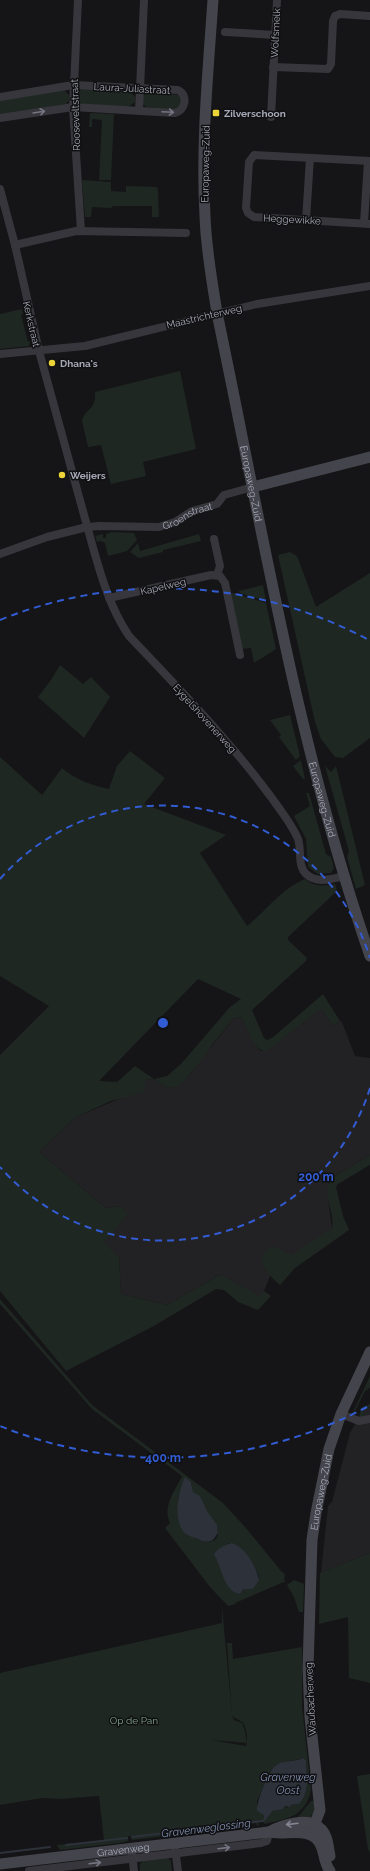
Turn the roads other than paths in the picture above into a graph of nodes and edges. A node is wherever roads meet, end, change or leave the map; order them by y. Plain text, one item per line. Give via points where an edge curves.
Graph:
1 (78, 0) edge
2 (144, 0) edge
3 (213, 0) edge
4 (277, 0) edge
5 (370, 16) edge
6 (226, 32) dead end
7 (275, 35) junction
8 (273, 67) junction
9 (73, 85) junction
10 (139, 88) junction
11 (0, 97) edge
12 (73, 107) junction
13 (139, 111) junction
14 (271, 117) dead end
15 (0, 118) edge
16 (310, 158) junction
17 (369, 161) edge
18 (0, 189) edge
19 (306, 220) junction
20 (367, 223) edge
21 (81, 231) junction
22 (186, 233) dead end
23 (15, 246) junction
24 (370, 286) edge
25 (217, 313) junction
26 (39, 351) junction
27 (0, 354) edge
28 (370, 457) edge
29 (253, 487) junction
30 (87, 528) junction
31 (214, 539) dead end
32 (0, 554) edge
33 (217, 575) junction
34 (109, 598) junction
35 (240, 655) dead end
36 (344, 876) junction
37 (370, 956) edge
38 (370, 1352) edge
39 (341, 1414) junction
40 (370, 1419) edge
41 (311, 1572) joint
42 (313, 1830) junction
43 (175, 1848) junction
44 (132, 1853) junction
45 (0, 1864) edge
46 (29, 1871) edge
47 (134, 1871) edge
48 (178, 1871) edge
49 (331, 1871) edge

1 - 9 street, Rooseveltstraat
2 - 10 street
3 - 25 street, Europaweg-Zuid via 204,165 208,258
4 - 7 street, Wolfsmelk
5 - 8 street, Wolfsmelk via 335,16 331,64 328,69
6 - 7 street
7 - 8 street, Wolfsmelk
8 - 14 street, Wolfsmelk
9 - 10 street, Laura-Juliastraat
9 - 11 street, Laura-Juliastraat
9 - 12 street, Rooseveltstraat
10 - 13 street
13 -> 10 street, Laura-Juliastraat via 175,113 181,110 184,102 183,94 178,90
12 - 13 street, Laura-Juliastraat
15 -> 12 street, Laura-Juliastraat
12 - 21 street, Rooseveltstraat
16 - 17 street, Heggewikke
16 - 19 street
16 - 19 street, Heggewikke via 258,154 252,157 249,162 246,208 254,217
17 - 20 street
18 - 23 street, Kerkstraat
19 - 20 street, Heggewikke
21 - 22 street
21 - 23 street via 71,231
23 - 26 street, Kerkstraat
24 - 25 street, Maastrichterweg
25 - 26 street, Maastrichterweg via 86,346
25 - 29 street, Europaweg-Zuid
26 - 27 street, Maastrichterweg
26 - 30 street, Kerkstraat
28 - 29 street, Groenstraat
29 - 30 street, Groenstraat via 224,495 217,504 192,511 175,522 159,527
29 - 36 street, Europaweg-Zuid via 309,752
30 - 32 street, Groenstraat via 47,537
30 - 34 street, Eygelshovenerweg
31 - 33 street via 220,566
33 - 34 street, Kapelweg
33 - 35 street via 225,583
34 - 36 street, Eygelshovenerweg via 129,636 209,720 287,819 298,839 300,863 304,872 312,878 321,880
36 - 37 street, Europaweg-Zuid
38 - 39 street, Europaweg-Zuid
39 - 40 street via 359,1421
39 - 41 street, Europaweg-Zuid via 320,1486 312,1540
41 - 42 street, Waubacherweg via 309,1700 320,1808
42 - 43 street, Gravenweg via 283,1834 269,1832
42 - 49 street via 322,1830 326,1837
43 - 44 street, Gravenweg
43 - 48 street
44 - 45 street, Gravenweg
46 -> 44 street, Gravenweg
44 - 47 street

